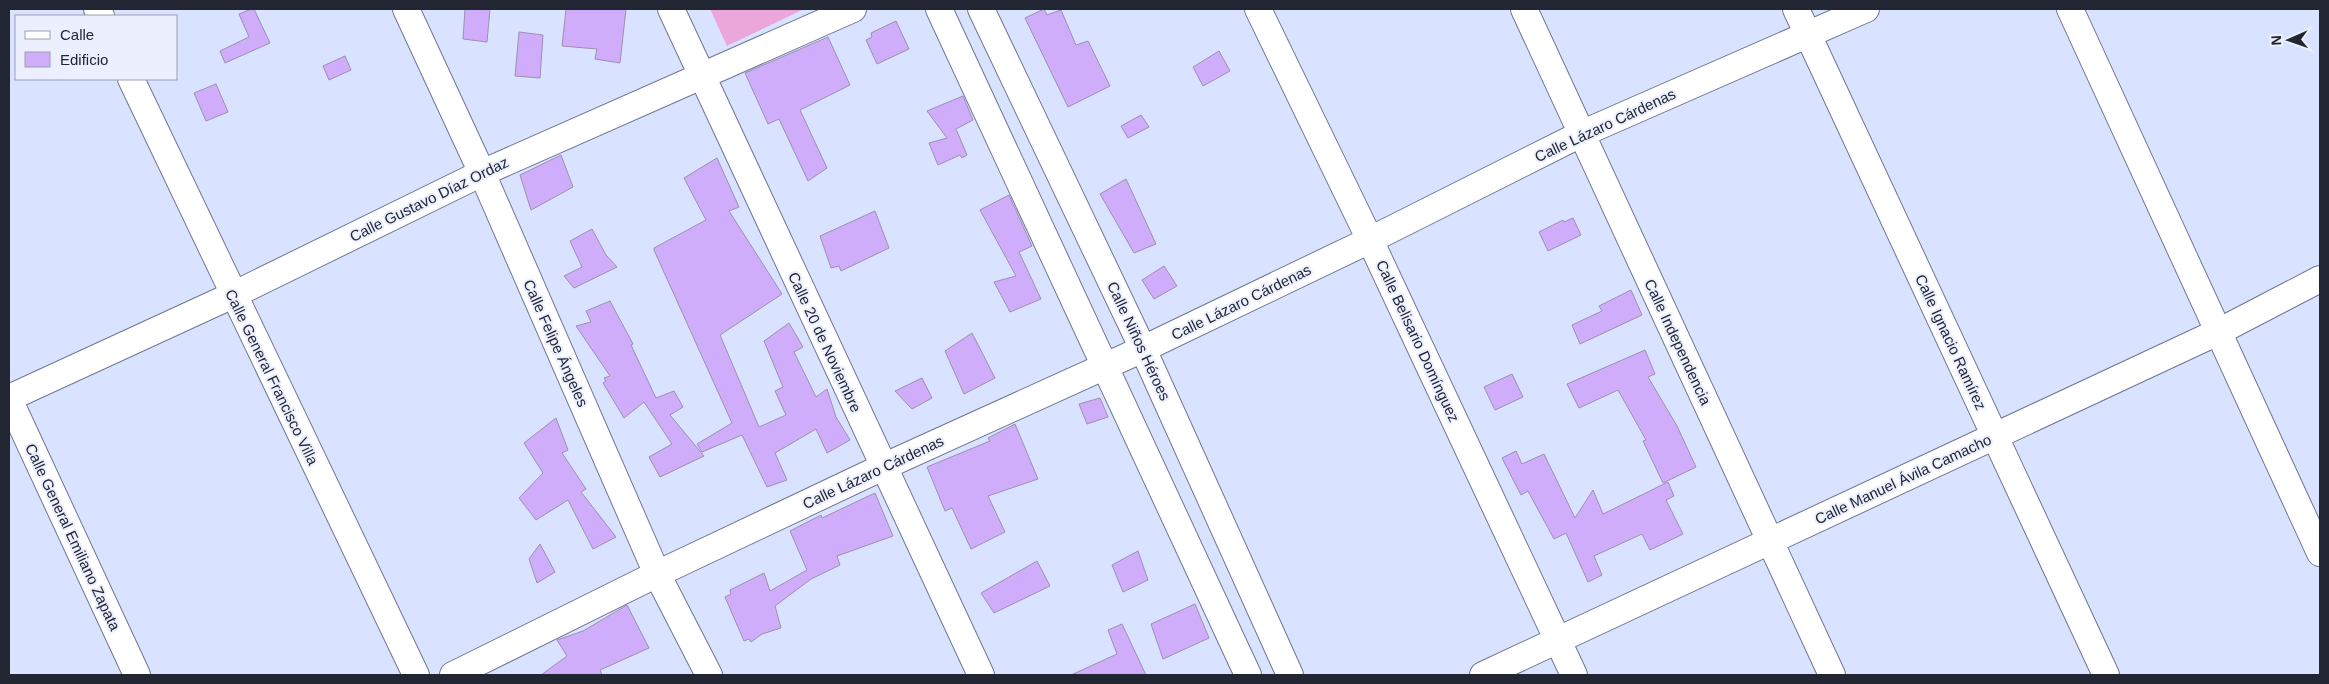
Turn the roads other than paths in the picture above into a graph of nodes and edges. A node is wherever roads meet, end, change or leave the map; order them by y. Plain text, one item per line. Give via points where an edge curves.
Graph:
1 (406, 9) edge
2 (671, 9) edge
3 (853, 9) edge
4 (939, 9) edge
5 (981, 9) edge
6 (1258, 9) edge
7 (1524, 9) edge
8 (1796, 9) edge
9 (1866, 9) edge
10 (2070, 9) edge
11 (1809, 35) junction
12 (702, 75) junction
13 (130, 80) edge
14 (1581, 134) junction
15 (482, 172) junction
16 (1370, 240) junction
17 (2320, 279) edge
18 (233, 295) junction
19 (2220, 331) junction
20 (1143, 349) junction
21 (1105, 366) junction
22 (9, 399) edge
23 (1994, 436) junction
24 (883, 467) junction
25 (1770, 541) junction
26 (2320, 553) edge
27 (657, 574) junction
28 (1558, 640) junction
29 (137, 675) edge
30 (416, 675) edge
31 (453, 675) edge
32 (709, 675) edge
33 (981, 675) edge
34 (1248, 675) edge
35 (1290, 675) edge
36 (1483, 675) edge
37 (1574, 675) edge
38 (1832, 675) edge
39 (2106, 675) edge

1 - 15 street, Calle Felipe Ángeles
2 - 12 street, Calle 20 de Noviembre
3 - 12 street, Calle Gustavo Díaz Ordaz
4 - 21 street
5 - 20 street, Calle Niños Héroes
6 - 16 street, Calle Belisario Domínguez
7 - 14 street, Calle Independencia
8 - 11 street, Calle Ignacio Ramírez
9 - 11 street, Calle Lázaro Cárdenas
10 - 19 street
11 - 14 street, Calle Lázaro Cárdenas
11 - 23 street, Calle Ignacio Ramírez
12 - 15 street, Calle Gustavo Díaz Ordaz
12 - 24 street, Calle 20 de Noviembre
13 - 18 street, Calle General Francisco Villa
14 - 16 street, Calle Lázaro Cárdenas
14 - 25 street, Calle Independencia
15 - 18 street, Calle Gustavo Díaz Ordaz
15 - 27 street, Calle Felipe Ángeles
16 - 20 street, Calle Lázaro Cárdenas
16 - 28 street, Calle Belisario Domínguez
17 - 19 street, Calle Manuel Ávila Camacho
18 - 22 street, Calle Gustavo Díaz Ordaz
18 - 30 street, Calle General Francisco Villa
19 - 23 street, Calle Manuel Ávila Camacho
19 - 26 street
20 - 21 street, Calle Lázaro Cárdenas
20 - 35 street, Calle Niños Héroes
21 - 24 street, Calle Lázaro Cárdenas
21 - 34 street
22 - 29 street, Calle General Emiliano Zapata
23 - 25 street, Calle Manuel Ávila Camacho
23 - 39 street, Calle Ignacio Ramírez
24 - 27 street, Calle Lázaro Cárdenas
24 - 33 street, Calle 20 de Noviembre
25 - 28 street, Calle Manuel Ávila Camacho
25 - 38 street, Calle Independencia
27 - 31 street, Calle Lázaro Cárdenas
27 - 32 street, Calle Felipe Ángeles
28 - 36 street, Calle Manuel Ávila Camacho
28 - 37 street, Calle Belisario Domínguez

